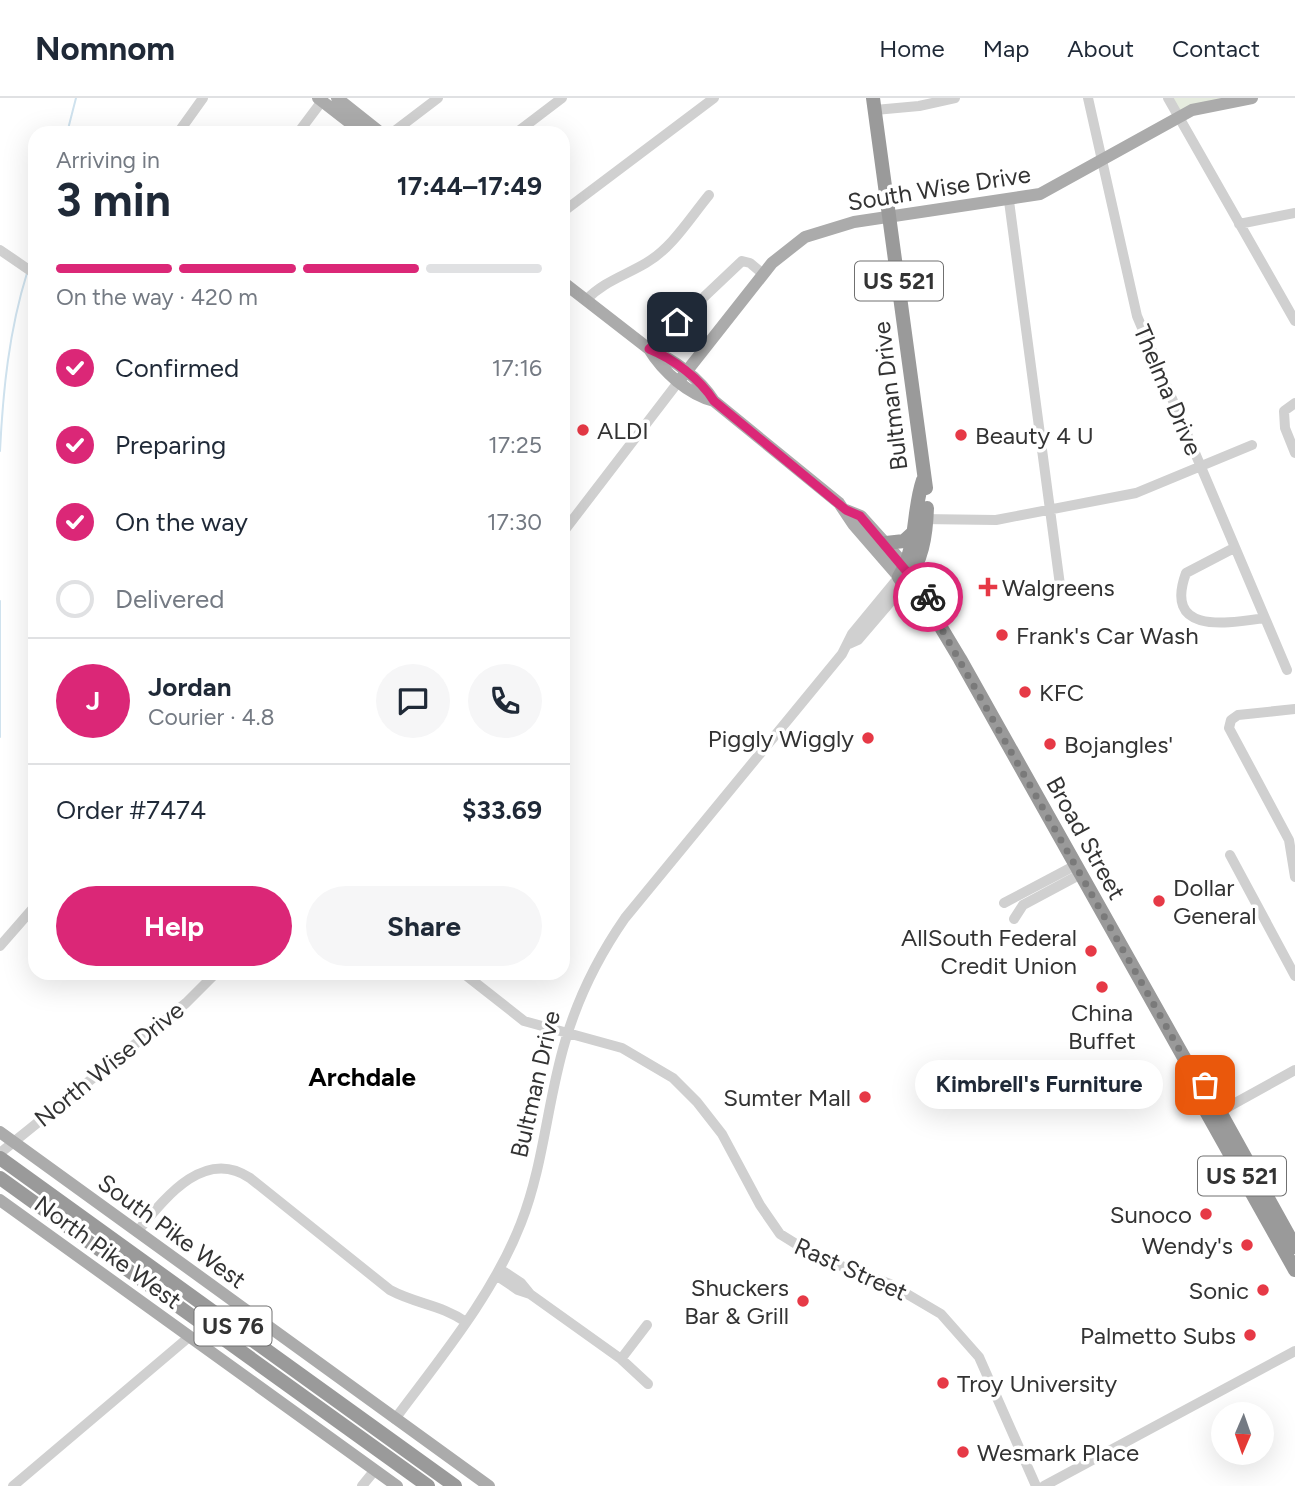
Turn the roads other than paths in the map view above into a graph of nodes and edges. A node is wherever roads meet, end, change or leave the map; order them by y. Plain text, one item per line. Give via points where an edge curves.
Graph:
1 (203, 98) edge
2 (337, 98) edge
3 (438, 98) edge
4 (562, 98) edge
5 (714, 98) edge
6 (955, 98) edge
7 (1088, 98) edge
8 (1168, 98) edge
9 (1252, 98) edge
10 (320, 99) edge
11 (874, 104) edge
12 (1178, 117) junction
13 (183, 126) edge
14 (303, 126) edge
15 (354, 126) edge
16 (372, 126) edge
17 (401, 126) edge
18 (525, 126) edge
19 (1102, 163) junction
20 (709, 195) dead end
21 (1009, 201) junction
22 (570, 206) edge
23 (1295, 213) edge
24 (890, 217) junction
25 (1239, 224) junction
26 (0, 250) edge
27 (28, 269) edge
28 (763, 274) junction
29 (570, 288) edge
30 (586, 300) junction
31 (1295, 321) edge
32 (649, 349) junction
33 (682, 377) junction
34 (1295, 403) edge
35 (1252, 444) dead end
36 (1295, 453) edge
37 (1200, 467) junction
38 (846, 510) junction
39 (1050, 510) junction
40 (570, 523) edge
41 (919, 523) junction
42 (886, 542) junction
43 (923, 546) junction
44 (1234, 548) junction
45 (906, 576) junction
46 (1060, 585) dead end
47 (931, 600) junction
48 (1265, 618) junction
49 (936, 619) junction
50 (1287, 670) dead end
51 (1295, 709) edge
52 (1230, 855) dead end
53 (1078, 870) junction
54 (1295, 877) edge
55 (1004, 903) dead end
56 (28, 914) edge
57 (1014, 919) dead end
58 (0, 946) edge
59 (1295, 976) edge
60 (209, 980) edge
61 (472, 980) edge
62 (567, 1034) junction
63 (1295, 1070) edge
64 (1196, 1079) junction
65 (1219, 1112) junction
66 (0, 1132) edge
67 (0, 1155) edge
68 (0, 1178) edge
69 (0, 1200) edge
70 (137, 1232) junction
71 (1295, 1247) edge
72 (1295, 1270) edge
73 (498, 1272) junction
74 (466, 1322) junction
75 (647, 1325) dead end
76 (189, 1336) junction
77 (1295, 1351) edge
78 (621, 1359) junction
79 (648, 1384) dead end
80 (396, 1419) junction
81 (375, 1470) junction
82 (13, 1486) edge
83 (362, 1486) edge
84 (397, 1486) edge
85 (428, 1486) edge
86 (455, 1486) edge
87 (489, 1486) edge
88 (1036, 1486) edge
89 (1044, 1486) edge

1 - 13 street
2 - 16 main road
3 - 17 street
4 - 18 street
5 - 22 street
6 - 11 street
7 - 19 street, Thelma Drive
8 - 12 street
9 - 12 main road, South Wise Drive
10 - 14 street
10 - 15 main road
11 - 24 highway, Bultman Drive / US 521
12 - 19 main road, South Wise Drive
12 - 25 street
19 - 21 main road, South Wise Drive via 1054,189
19 - 37 street, Thelma Drive via 1131,299
20 - 30 street via 666,248 600,286
21 - 24 main road, South Wise Drive
21 - 39 street
23 - 25 street
24 - 28 main road, South Wise Drive via 813,233 784,251
24 - 41 highway, Bultman Drive / US 521 via 919,427 923,480 918,493
25 - 31 street
26 - 27 street
28 - 32 street via 742,261
28 - 33 main road, South Wise Drive
29 - 30 main road, Broad Street
30 - 32 main road, Broad Street
32 - 33 main road, Broad Street via 658,364
33 - 38 main road, Broad Street via 706,389 714,401
33 - 40 street
34 - 36 street via 1284,411 1283,421
35 - 37 street
37 - 39 street via 1136,494
37 - 44 street, Thelma Drive
38 - 42 main road, Broad Street via 860,516
38 - 45 main road, Broad Street via 853,524
39 - 41 street via 990,520
39 - 46 street
41 - 42 highway via 904,541
41 - 43 highway, Bultman Drive / US 521
41 - 45 highway, Bultman Drive / US 521
42 - 45 main road, Broad Street
43 - 45 highway, Bultman Drive
43 - 47 highway, US 521
44 - 48 street, Thelma Drive
44 - 48 street via 1186,573 1185,608 1208,624
45 - 47 highway, Broad Street
45 - 49 highway, Broad Street / US 521 via 923,609
45 - 62 street, Bultman Drive via 858,640 849,644 625,918 597,962
47 - 49 highway, Broad Street / US 521
48 - 50 street, Thelma Drive
49 - 53 highway, Broad Street / US 521
51 - 54 street via 1238,715 1229,727 1289,840
52 - 59 street
53 - 55 street
53 - 57 street via 1023,905
53 - 64 highway, Broad Street / US 521
56 - 58 street
60 - 67 street, North Wise Drive
61 - 62 street, Rast Street via 524,1021
62 - 73 street, Bultman Drive via 536,1177 522,1223
62 - 88 street, Rast Street via 634,1053 683,1087 722,1134 768,1218 791,1243 890,1284 953,1325 994,1385
63 - 65 street
64 - 65 highway, Broad Street / US 521 via 1205,1085
64 - 72 highway, Broad Street / US 521 via 1202,1104
65 - 71 highway, Broad Street / US 521
66 - 70 main road, South Pike West
67 - 86 highway, US 76
68 - 85 highway, US 76
69 - 76 main road, North Pike West
70 - 74 street via 198,1174 213,1167 232,1168 390,1290 447,1309
70 - 80 main road, South Pike West
73 - 74 street, Bultman Drive
73 - 78 street via 521,1283
74 - 80 street, Bultman Drive
75 - 78 street
76 - 81 main road, North Pike West
76 - 82 street
77 - 89 street
78 - 79 street
80 - 87 main road, South Pike West
81 - 83 street
81 - 84 main road, North Pike West

